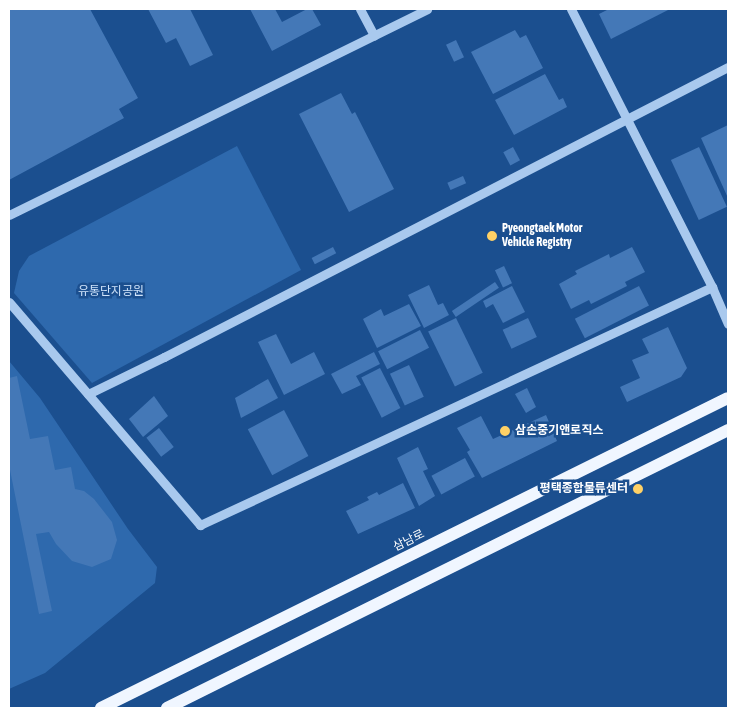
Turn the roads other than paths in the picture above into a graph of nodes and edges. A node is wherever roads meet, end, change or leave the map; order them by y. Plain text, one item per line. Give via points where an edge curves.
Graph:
1 (360, 9) edge
2 (427, 9) edge
3 (571, 9) edge
4 (374, 35) junction
5 (728, 67) edge
6 (628, 119) junction
7 (9, 215) edge
8 (712, 287) junction
9 (9, 302) edge
10 (728, 324) edge
11 (88, 394) junction
12 (728, 398) edge
13 (728, 430) edge
14 (101, 708) edge
15 (167, 708) edge

1 - 4 street
2 - 4 street
3 - 6 street
4 - 7 street
5 - 6 street
6 - 8 street
6 - 11 street
8 - 10 street
8 - 11 street via 200,525
9 - 11 street
12 - 14 main road, 삼남로
13 - 15 main road

